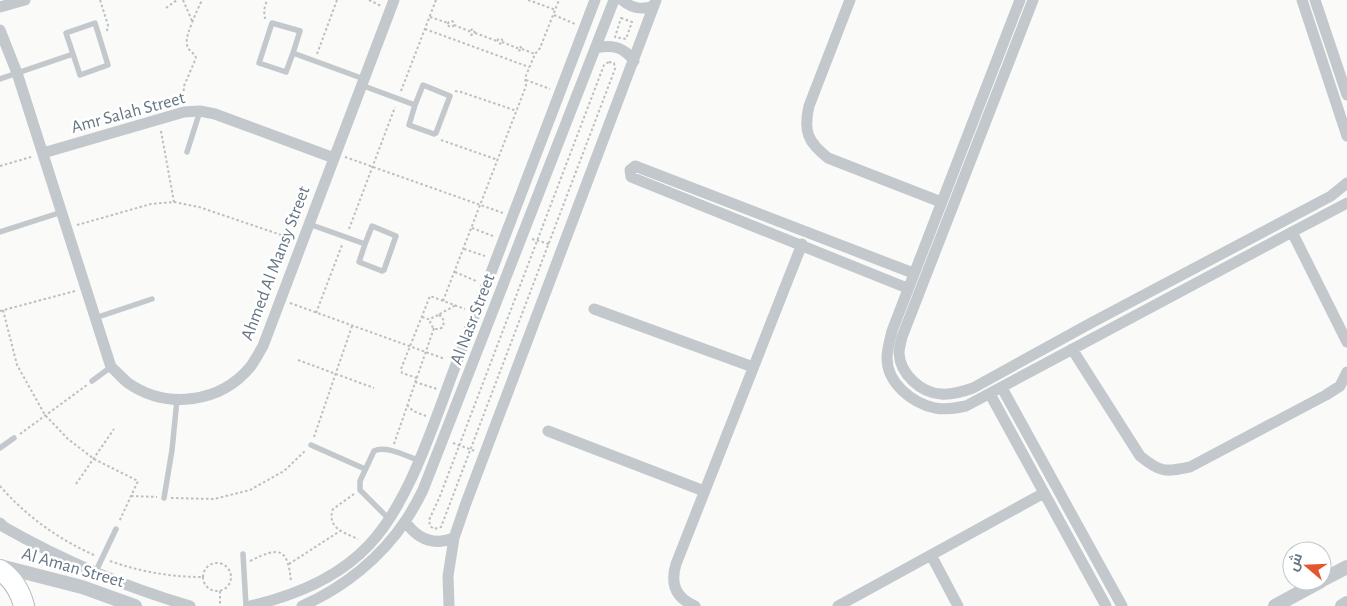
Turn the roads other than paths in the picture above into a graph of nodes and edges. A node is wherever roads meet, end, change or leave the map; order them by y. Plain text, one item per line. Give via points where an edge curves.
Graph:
1 (25, 0) edge
2 (394, 0) edge
3 (594, 0) edge
4 (614, 0) edge
5 (622, 0) edge
6 (850, 0) edge
7 (1020, 0) edge
8 (1033, 0) edge
9 (1303, 0) edge
10 (1316, 0) edge
11 (655, 3) edge
12 (0, 7) edge
13 (0, 30) edge
14 (596, 48) junction
15 (293, 53) junction
16 (73, 54) junction
17 (634, 62) junction
18 (18, 73) junction
19 (0, 79) edge
20 (362, 82) junction
21 (1347, 95) edge
22 (416, 105) junction
23 (200, 111) junction
24 (982, 114) junction
25 (1347, 136) edge
26 (187, 152) dead end
27 (43, 154) junction
28 (335, 156) junction
29 (1347, 183) edge
30 (688, 186) junction
31 (520, 195) junction
32 (683, 198) junction
33 (536, 200) junction
34 (941, 202) junction
35 (1347, 204) edge
36 (62, 212) junction
37 (309, 224) junction
38 (0, 232) edge
39 (1292, 232) junction
40 (365, 244) junction
41 (802, 244) junction
42 (859, 252) junction
43 (854, 266) junction
44 (913, 273) junction
45 (1175, 280) junction
46 (908, 288) junction
47 (1181, 291) junction
48 (152, 300) dead end
49 (594, 309) dead end
50 (96, 318) junction
51 (1347, 342) edge
52 (1072, 349) junction
53 (111, 367) junction
54 (753, 367) junction
55 (1347, 372) edge
56 (92, 381) road end
57 (1002, 388) junction
58 (990, 394) junction
59 (177, 400) junction
60 (1025, 429) junction
61 (548, 431) dead end
62 (1013, 435) junction
63 (14, 438) road end
64 (311, 445) road end
65 (0, 448) edge
66 (418, 460) junction
67 (365, 469) junction
68 (704, 491) junction
69 (1044, 493) junction
70 (164, 498) road end
71 (389, 519) junction
72 (405, 521) junction
73 (0, 523) edge
74 (116, 529) road end
75 (454, 538) junction
76 (243, 554) dead end
77 (931, 555) junction
78 (1347, 566) edge
79 (0, 568) edge
80 (96, 571) junction
81 (1332, 575) edge
82 (1303, 591) edge
83 (1347, 603) edge
84 (24, 606) edge
85 (135, 606) edge
86 (190, 606) edge
87 (248, 606) edge
88 (302, 606) edge
89 (449, 606) edge
90 (695, 606) edge
91 (838, 606) edge
92 (958, 606) edge
93 (1106, 606) edge
94 (1122, 606) edge
95 (1275, 606) edge
96 (1342, 606) edge

1 - 12 street
2 - 20 street, Ahmed Al Mansy Street
3 - 31 street
4 - 14 street, Al Nasr Street
5 - 11 street via 640,9
6 - 34 street via 809,106 806,120 808,135 828,158
7 - 24 street
8 - 24 street
9 - 25 street
10 - 21 street
11 - 17 street
13 - 18 street
14 - 17 street via 618,47
14 - 33 street, Al Nasr Street
15 - 15 lane via 300,31 274,22 259,62 286,72
15 - 20 lane
16 - 16 lane via 66,32 95,23 107,66 80,75
16 - 18 lane
17 - 75 street
18 - 19 lane
18 - 27 street
20 - 22 lane
20 - 28 street, Ahmed Al Mansy Street
22 - 22 lane via 423,85 450,95 434,134 409,125
23 - 26 lane
23 - 27 street, Amr Salah Street via 184,112
23 - 28 street, Amr Salah Street
24 - 34 street
24 - 45 street via 902,337 899,353 910,379 924,389 940,394 973,388
27 - 36 street
28 - 37 street, Ahmed Al Mansy Street
29 - 45 street via 1331,196
30 - 32 street
30 - 32 street via 635,166 630,170 631,177
30 - 42 street
31 - 33 street
31 - 66 street
32 - 41 street
33 - 72 street, Al Nasr Street via 424,490
34 - 44 street
35 - 39 street
36 - 38 lane
36 - 50 street
37 - 40 lane
37 - 59 street, Ahmed Al Mansy Street via 263,346 251,366 234,382 214,393
39 - 47 street
39 - 51 street
40 - 40 lane via 359,262 383,271 396,235 372,226
41 - 43 street
41 - 54 street
42 - 43 street
42 - 44 street
43 - 46 street
44 - 46 street
45 - 47 street
46 - 58 street via 892,331 887,359 890,373 898,385 915,400 936,408 966,406
47 - 52 street
48 - 50 lane
49 - 54 street
50 - 53 street
52 - 55 street via 1140,456 1154,468 1168,471 1190,466 1326,395 1340,386
52 - 57 street
53 - 56 lane
53 - 59 street, Ahmed Al Mansy Street via 147,393
54 - 68 street
57 - 58 street
57 - 60 street
58 - 62 street
59 - 70 lane
60 - 62 street
60 - 94 street
61 - 68 street
62 - 69 street
63 - 65 lane
64 - 67 lane
66 - 67 lane via 380,449 374,451
66 - 71 street
67 - 71 lane via 360,490
68 - 90 street via 673,579 678,594
69 - 77 street
69 - 93 street
71 - 87 street via 369,545 343,568 293,594
72 - 75 street via 425,540 435,542
72 - 88 street, Al Nasr Street via 378,554 348,580
73 - 80 street via 42,548
74 - 80 lane
75 - 89 street via 448,576
76 - 87 lane
77 - 91 street
77 - 92 street
78 - 81 street
79 - 84 highway via 15,584
79 - 85 street, Al Aman Street via 82,587
80 - 86 street via 139,590
82 - 95 street
83 - 96 street

